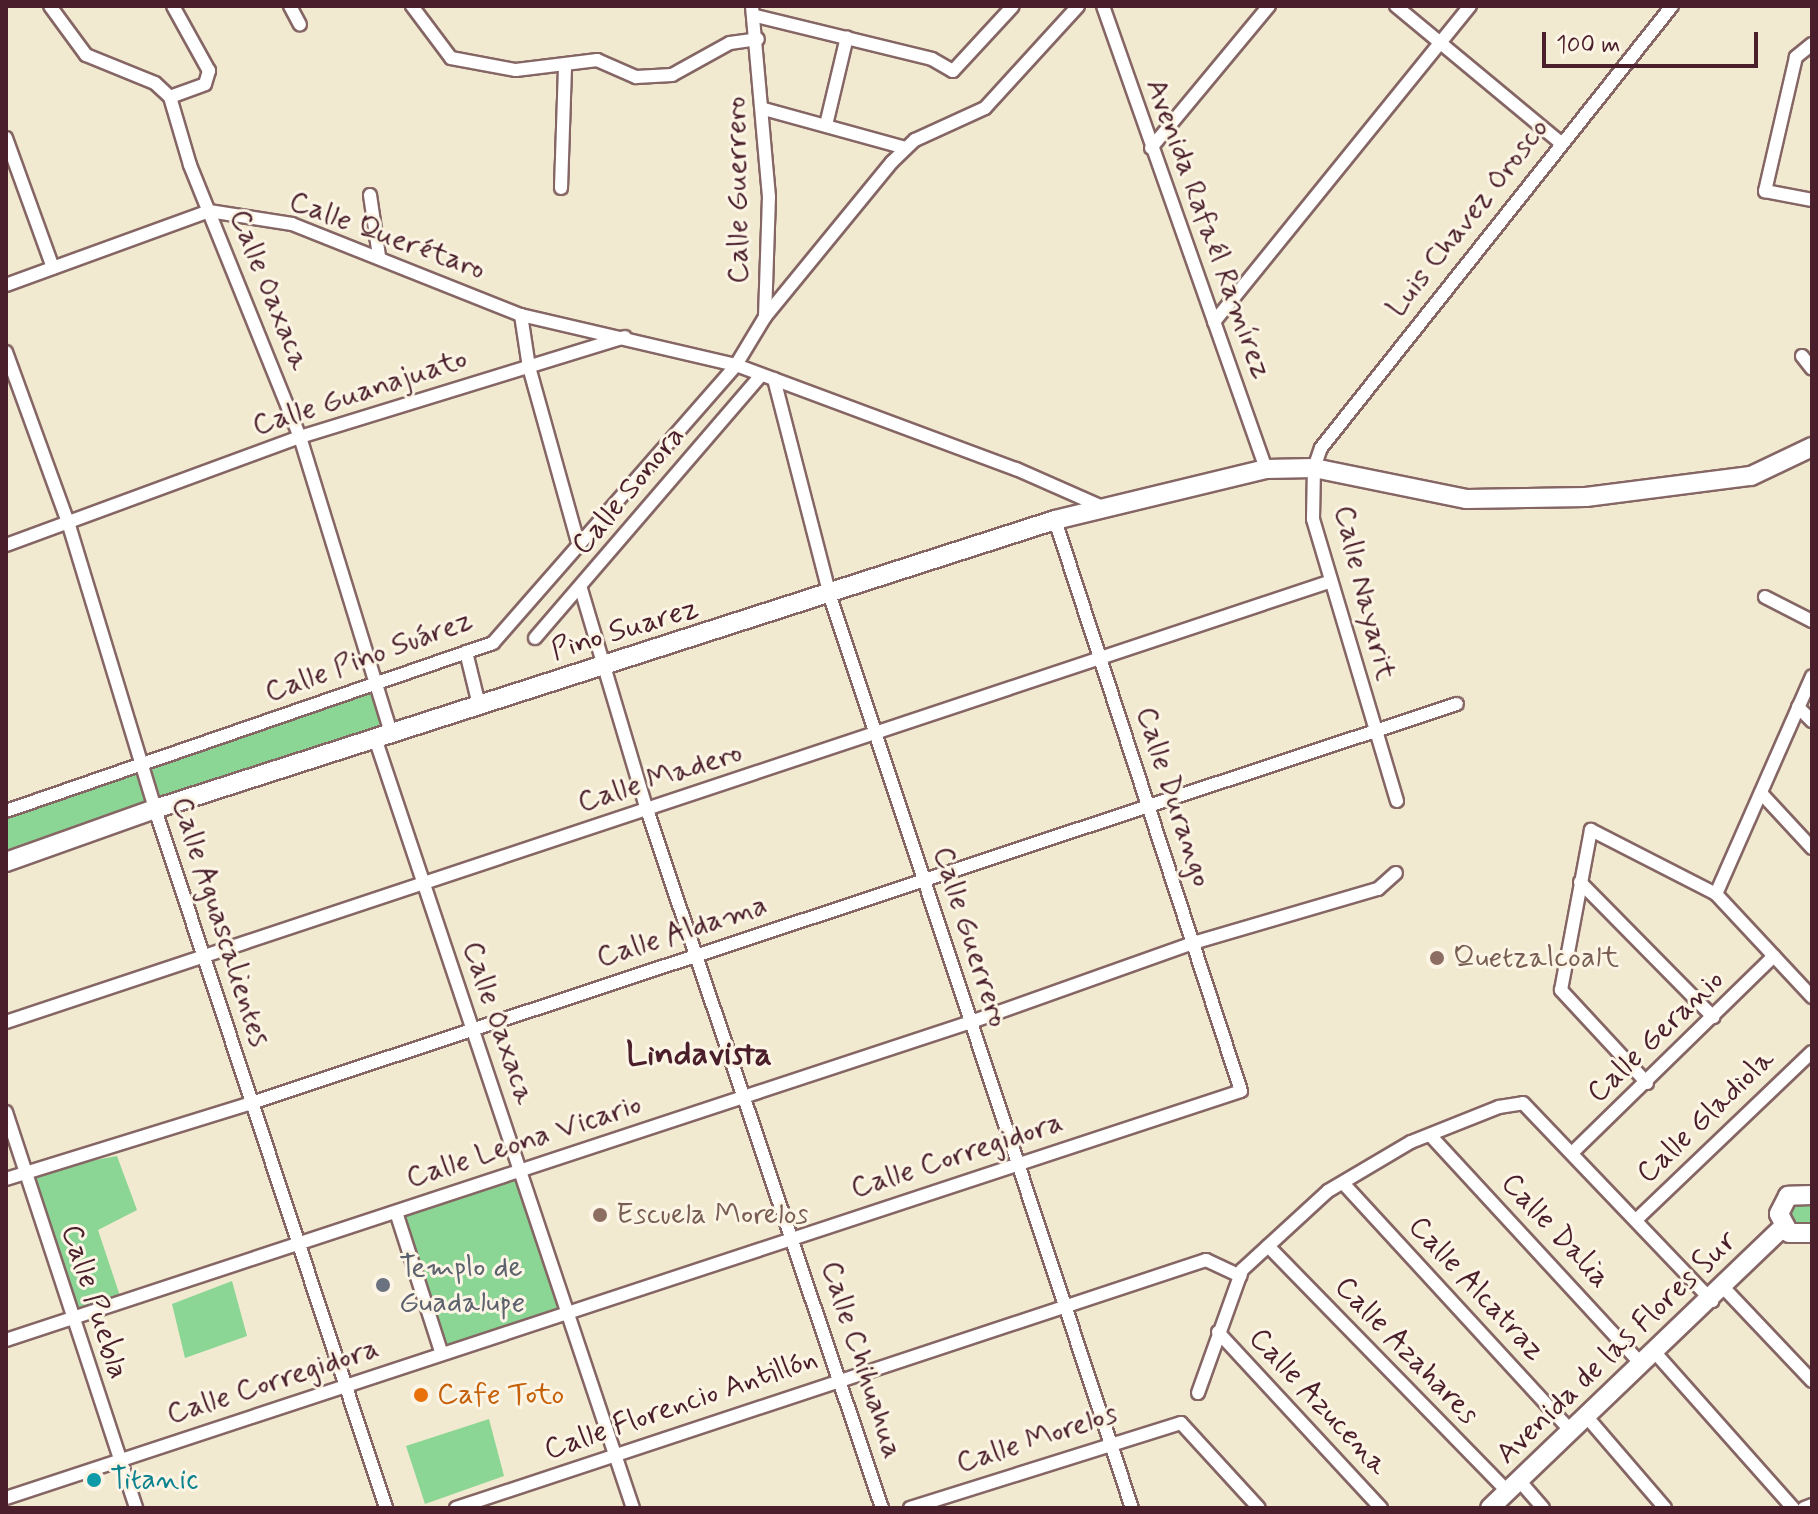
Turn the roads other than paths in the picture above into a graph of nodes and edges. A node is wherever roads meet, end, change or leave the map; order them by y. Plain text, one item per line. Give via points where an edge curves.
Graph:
1 (50, 6) edge
2 (173, 6) edge
3 (290, 6) edge
4 (412, 6) edge
5 (1013, 6) edge
6 (1078, 6) edge
7 (1103, 6) edge
8 (1269, 6) edge
9 (1396, 6) edge
10 (1470, 6) edge
11 (1672, 6) edge
12 (754, 11) edge
13 (300, 25) dead end
14 (847, 37) junction
15 (758, 39) junction
16 (1440, 43) junction
17 (1812, 44) edge
18 (565, 68) junction
19 (170, 97) junction
20 (764, 109) junction
21 (826, 125) junction
22 (6, 138) edge
23 (1560, 142) junction
24 (906, 148) junction
25 (1151, 148) junction
26 (561, 188) dead end
27 (370, 195) dead end
28 (1812, 200) edge
29 (209, 211) junction
30 (379, 256) junction
31 (53, 268) junction
32 (6, 285) edge
33 (521, 315) junction
34 (765, 317) junction
35 (1214, 322) junction
36 (628, 336) junction
37 (6, 352) edge
38 (1802, 356) dead end
39 (736, 365) junction
40 (529, 367) junction
41 (1812, 369) edge
42 (767, 377) junction
43 (300, 437) junction
44 (1812, 447) edge
45 (1314, 468) junction
46 (1266, 469) junction
47 (1105, 508) junction
48 (1055, 520) junction
49 (68, 522) junction
50 (578, 543) junction
51 (6, 545) edge
52 (1329, 582) junction
53 (581, 589) junction
54 (830, 596) junction
55 (1765, 597) dead end
56 (1812, 621) edge
57 (535, 638) dead end
58 (466, 652) junction
59 (1101, 661) junction
60 (604, 666) junction
61 (1812, 676) edge
62 (375, 683) junction
63 (1457, 704) dead end
64 (479, 705) junction
65 (1798, 707) junction
66 (1812, 721) edge
67 (1373, 729) junction
68 (383, 735) junction
69 (876, 735) junction
70 (143, 764) junction
71 (1761, 793) junction
72 (1397, 801) dead end
73 (1148, 804) junction
74 (155, 809) junction
75 (647, 810) junction
76 (6, 811) edge
77 (1812, 848) edge
78 (6, 862) edge
79 (1396, 873) dead end
80 (924, 880) junction
81 (1580, 882) junction
82 (424, 883) junction
83 (1716, 894) junction
84 (1193, 943) junction
85 (203, 955) junction
86 (696, 955) junction
87 (1774, 956) junction
88 (1812, 997) edge
89 (1713, 1017) junction
90 (6, 1022) edge
91 (971, 1022) junction
92 (472, 1029) junction
93 (1812, 1052) edge
94 (1647, 1083) junction
95 (1241, 1091) joint
96 (744, 1097) junction
97 (251, 1103) junction
98 (6, 1112) edge
99 (1430, 1135) junction
100 (1572, 1153) junction
101 (1017, 1164) junction
102 (521, 1169) junction
103 (25, 1172) junction
104 (6, 1179) edge
105 (1343, 1183) junction
106 (1812, 1195) edge
107 (396, 1212) junction
108 (1636, 1220) junction
109 (1786, 1230) junction
110 (1812, 1233) edge
111 (793, 1238) junction
112 (298, 1244) junction
113 (1268, 1246) junction
114 (1240, 1276) junction
115 (1718, 1295) junction
116 (1066, 1309) junction
117 (570, 1314) junction
118 (72, 1319) junction
119 (1218, 1332) junction
120 (6, 1340) edge
121 (442, 1354) junction
122 (1659, 1357) junction
123 (1641, 1364) junction
124 (839, 1378) junction
125 (1812, 1381) edge
126 (347, 1385) junction
127 (1198, 1393) dead end
128 (1589, 1419) junction
129 (1571, 1431) junction
130 (1109, 1441) junction
131 (616, 1455) junction
132 (119, 1460) junction
133 (1511, 1495) edge
134 (6, 1498) edge
135 (1812, 1505) edge
136 (136, 1508) edge
137 (386, 1508) edge
138 (456, 1508) edge
139 (633, 1508) edge
140 (882, 1508) edge
141 (910, 1508) edge
142 (1132, 1508) edge
143 (1259, 1508) edge
144 (1381, 1508) edge
145 (1490, 1508) edge
146 (1543, 1508) edge
147 (1665, 1508) edge
148 (1793, 1508) edge
149 (1804, 1508) edge

1 - 19 street via 86,55 155,83
2 - 19 street via 209,71 205,84
3 - 13 street
4 - 18 street via 451,58 516,70
5 - 14 street via 953,71 932,59
6 - 24 street via 985,108
7 - 25 street, Avenida Rafaél Ramírez
8 - 25 street
9 - 16 street
10 - 16 street
11 - 23 street, Luis Chavez Orosco
12 - 14 street
12 - 15 street, Calle Guerrero
14 - 21 street
15 - 18 street via 730,43 672,75 636,77 597,60
15 - 20 street, Calle Guerrero
16 - 23 street
16 - 35 street
17 - 28 street via 1796,57 1765,191
18 - 26 street
19 - 29 street, Calle Oaxaca
20 - 21 street
20 - 34 street, Calle Guerrero via 769,197
21 - 24 street
22 - 31 street
23 - 45 street, Luis Chavez Orosco via 1321,448
24 - 34 street
25 - 35 street, Avenida Rafaél Ramírez
27 - 30 street
29 - 30 street, Calle Querétaro via 292,224
29 - 31 street, Calle Querétaro
29 - 43 street, Calle Oaxaca
30 - 33 street, Calle Querétaro
31 - 32 street, Calle Querétaro
33 - 36 street, Calle Querétaro
33 - 40 street
34 - 39 street, Calle Guerrero
35 - 46 street, Avenida Rafaél Ramírez
36 - 39 street
36 - 40 street, Calle Guanajuato
37 - 49 street, Calle Aguascalientes
38 - 41 street
39 - 42 street
39 - 50 street, Calle Pino Suárez
40 - 43 street, Calle Guanajuato
40 - 50 street
42 - 47 street via 1016,469
42 - 53 street, Calle Sonora
42 - 54 street, Calle Guerrero
43 - 49 street, Calle Guanajuato
43 - 62 street, Calle Oaxaca
44 - 45 street, Pino Suarez via 1751,476 1586,497 1467,499
45 - 46 street, Pino Suarez
45 - 52 street, Calle Nayarit via 1313,519
46 - 47 street, Pino Suarez
47 - 48 street, Pino Suarez
48 - 54 street, Pino Suarez
48 - 59 street, Calle Durango
49 - 51 street, Calle Guanajuato
49 - 70 street, Calle Aguascalientes
50 - 58 street, Calle Pino Suárez via 493,643
52 - 59 street, Calle Madero
52 - 67 street, Calle Nayarit
53 - 57 street, Calle Sonora
53 - 60 street, Calle Chihuahua
54 - 60 street, Pino Suarez
54 - 69 street, Calle Guerrero
55 - 56 street
58 - 62 street, Calle Pino Suárez
58 - 64 street
59 - 69 street, Calle Madero
59 - 73 street, Calle Durango
60 - 64 street, Pino Suarez
60 - 75 street, Calle Chihuahua
61 - 65 street
62 - 68 street, Calle Oaxaca
62 - 70 street, Calle Pino Suárez
63 - 67 street, Calle Aldama
64 - 68 street, Pino Suarez
65 - 66 street
65 - 71 street
67 - 72 street, Calle Nayarit
67 - 73 street, Calle Aldama
68 - 74 street, Pino Suarez
68 - 82 street, Calle Oaxaca
69 - 75 street, Calle Madero
69 - 80 street, Calle Guerrero
70 - 74 street, Calle Aguascalientes
70 - 76 street, Calle Pino Suárez
71 - 77 street
71 - 83 street
73 - 80 street, Calle Aldama
73 - 84 street, Calle Durango
74 - 78 street, Pino Suarez
74 - 85 street, Calle Aguascalientes
75 - 82 street, Calle Madero
75 - 86 street, Calle Chihuahua
79 - 84 street, Calle Leona Vicario via 1378,889
80 - 86 street, Calle Aldama
80 - 91 street, Calle Guerrero
81 - 83 street via 1591,830
81 - 89 street
81 - 94 street via 1561,990
82 - 85 street, Calle Madero
82 - 92 street, Calle Oaxaca
83 - 87 street
84 - 91 street, Calle Leona Vicario
84 - 95 street, Calle Durango
85 - 90 street, Calle Madero
85 - 97 street, Calle Aguascalientes
86 - 92 street, Calle Aldama
86 - 96 street, Calle Chihuahua
87 - 88 street
87 - 89 street, Calle Geranio
89 - 94 street, Calle Geranio
91 - 96 street, Calle Leona Vicario
91 - 101 street, Calle Guerrero
92 - 97 street, Calle Aldama
92 - 102 street, Calle Oaxaca
93 - 108 street, Calle Gladiola
94 - 100 street, Calle Geranio
95 - 101 street, Calle Corregidora
96 - 102 street, Calle Leona Vicario
96 - 111 street, Calle Chihuahua
97 - 103 street, Calle Aldama
97 - 112 street, Calle Aguascalientes
98 - 103 street, Calle Puebla
99 - 100 street via 1499,1107 1523,1103
99 - 105 street
99 - 123 street, Calle Dalia
100 - 108 street
101 - 111 street, Calle Corregidora
101 - 116 street, Calle Guerrero
102 - 107 street, Calle Leona Vicario
102 - 117 street, Calle Oaxaca
103 - 104 street, Calle Aldama
103 - 118 street, Calle Puebla
105 - 113 street
105 - 129 street, Calle Alcatraz
106 - 109 street via 1796,1192 1783,1200 1779,1214
107 - 112 street, Calle Leona Vicario
107 - 121 street
108 - 115 street
109 - 110 street
109 - 115 street, Avenida de las Flores Sur
111 - 117 street, Calle Corregidora
111 - 124 street, Calle Chihuahua
112 - 118 street, Calle Leona Vicario
112 - 126 street, Calle Aguascalientes
113 - 114 street
113 - 133 street, Calle Azahares
114 - 116 street, Calle Florencio Antillón via 1206,1260
114 - 119 street
115 - 122 street, Avenida de las Flores Sur
115 - 123 street, Avenida de las Flores Sur
115 - 125 street
116 - 124 street, Calle Florencio Antillón
116 - 130 street, Calle Guerrero
117 - 121 street, Calle Corregidora
117 - 131 street, Calle Oaxaca
118 - 120 street, Calle Leona Vicario
118 - 132 street, Calle Puebla
119 - 127 street
119 - 144 street, Calle Azucena
121 - 126 street, Calle Corregidora
122 - 128 street, Avenida de las Flores Sur
122 - 148 street
123 - 128 street, Avenida de las Flores Sur
124 - 131 street, Calle Florencio Antillón
124 - 140 street, Calle Chihuahua
126 - 132 street, Calle Corregidora
126 - 137 street, Calle Aguascalientes
128 - 129 street, Avenida de las Flores Sur
128 - 133 street, Avenida de las Flores Sur
128 - 147 street
129 - 133 street, Avenida de las Flores Sur
130 - 141 street, Calle Morelos
130 - 142 street, Calle Guerrero
130 - 143 street, Calle Morelos via 1181,1423
131 - 138 street, Calle Florencio Antillón
131 - 139 street, Calle Oaxaca
132 - 134 street, Calle Corregidora
132 - 136 street, Calle Puebla
133 - 145 street, Avenida de las Flores Sur
133 - 146 street, Calle Azahares
135 - 149 street

